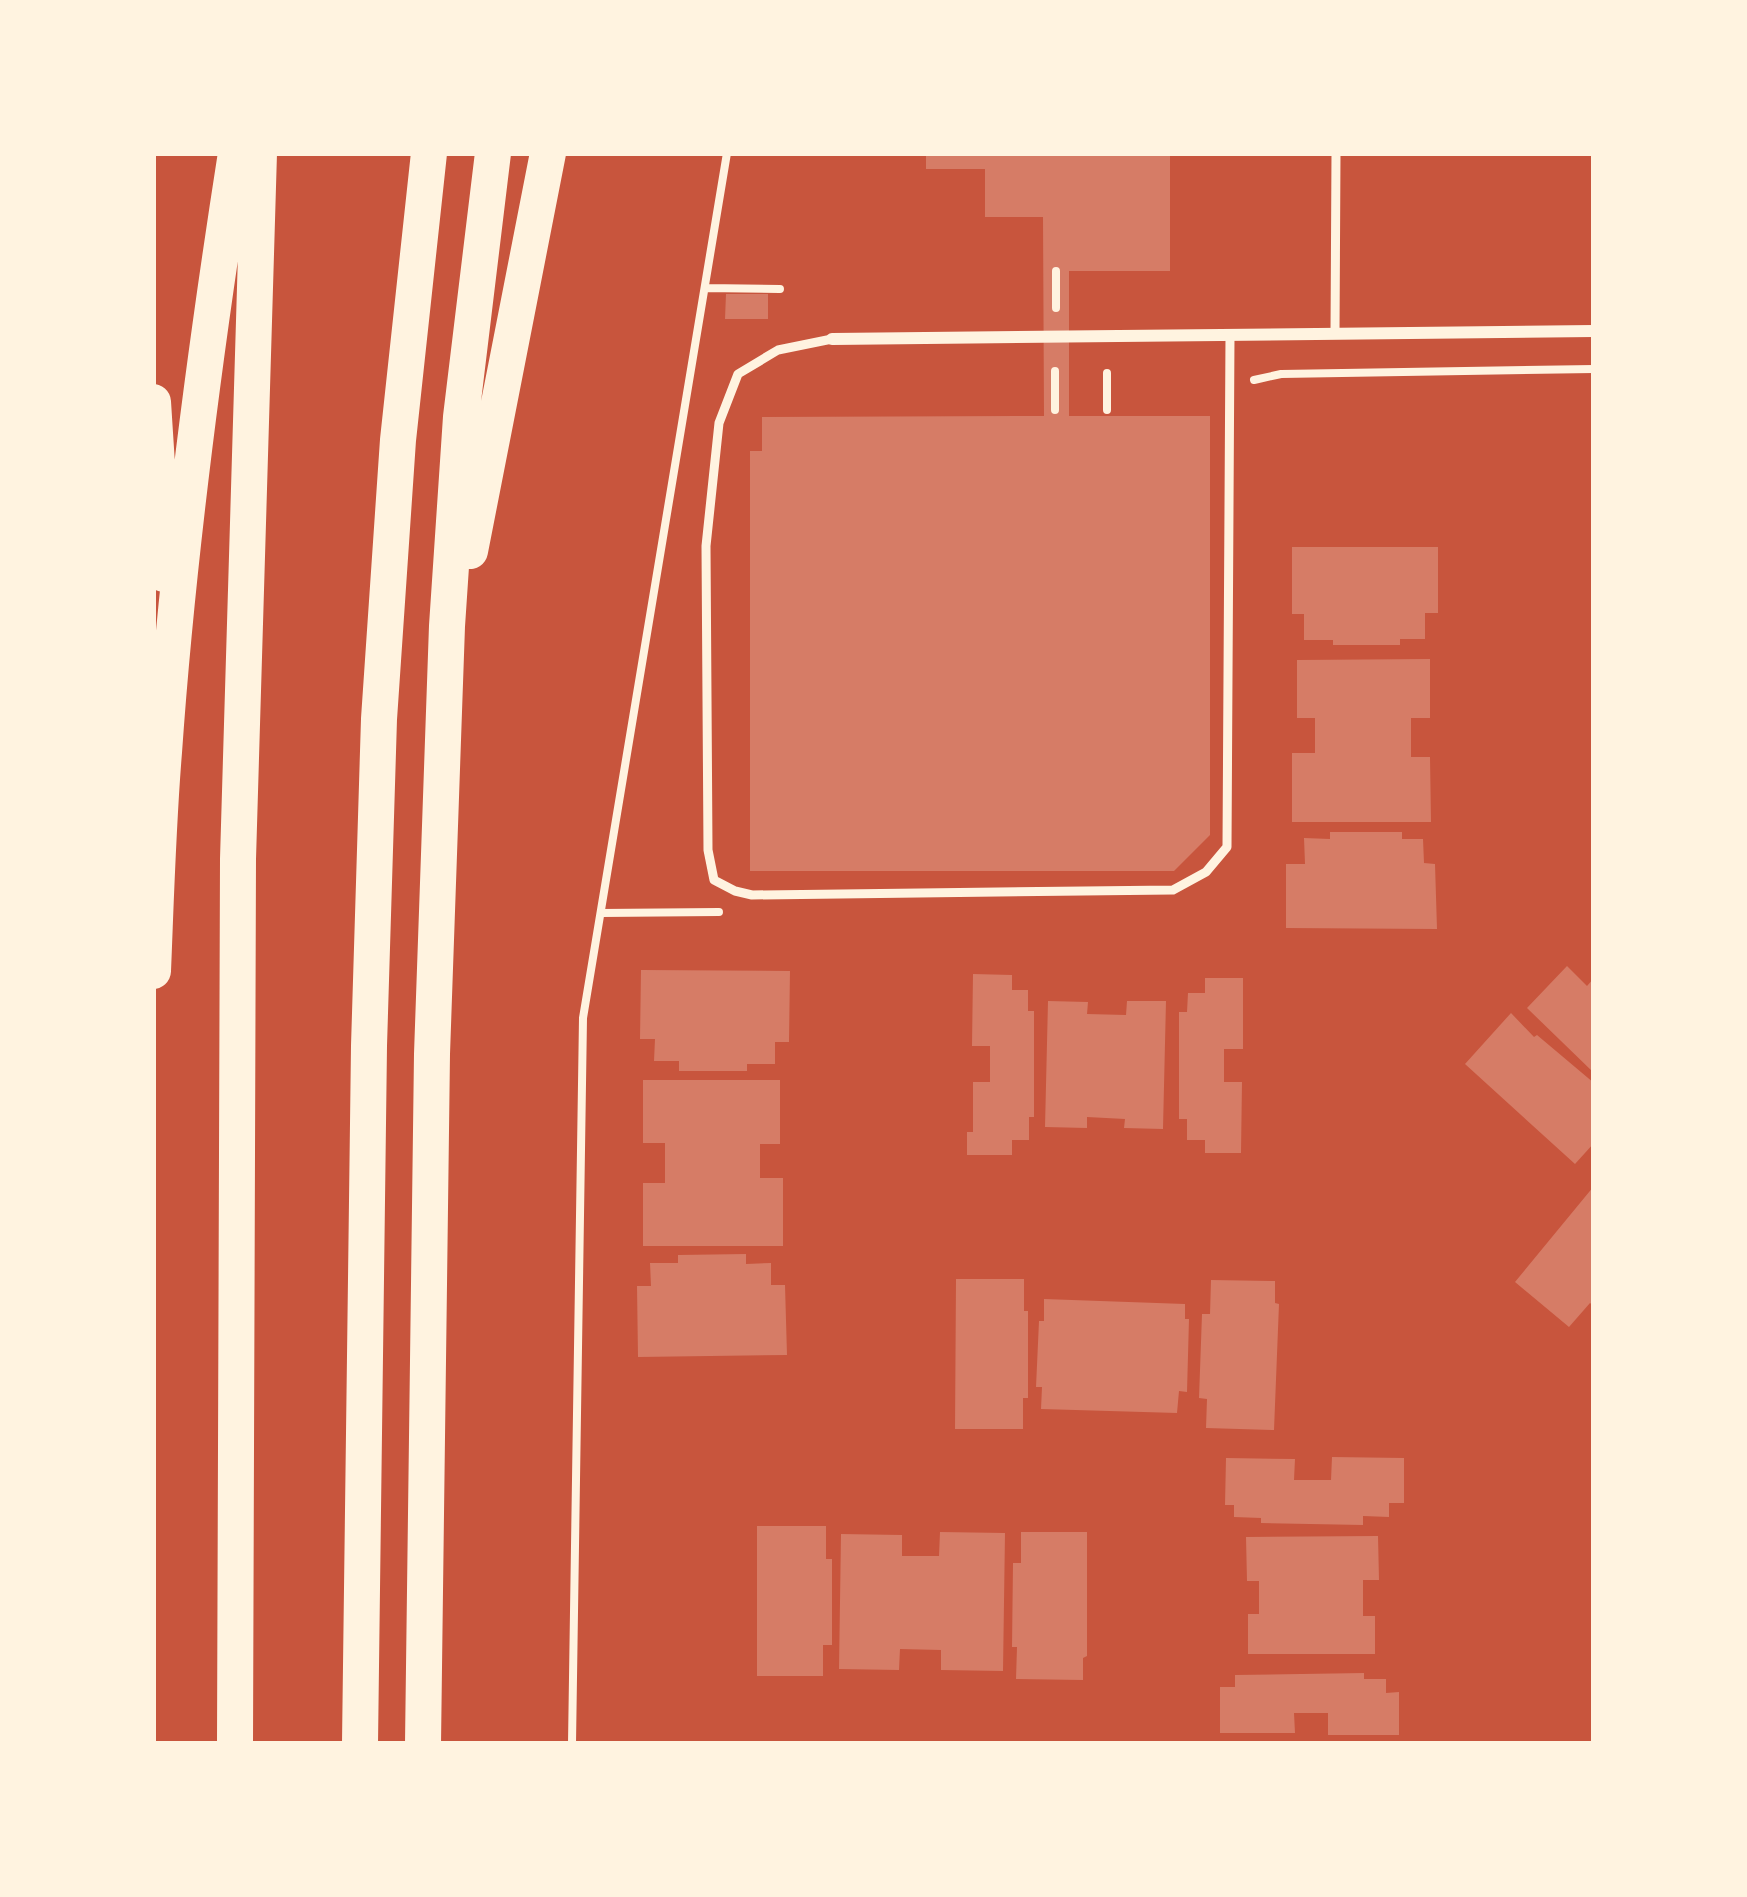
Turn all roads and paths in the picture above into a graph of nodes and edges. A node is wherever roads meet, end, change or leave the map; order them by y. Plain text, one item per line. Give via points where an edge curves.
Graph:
1 (236, 153) edge
2 (259, 153) edge
3 (429, 153) edge
4 (493, 153) edge
5 (548, 153) edge
6 (727, 153) edge
7 (1336, 153) edge
8 (1056, 271) dead end
9 (705, 288) junction
10 (780, 289) dead end
11 (1056, 308) dead end
12 (1594, 331) edge
13 (1335, 334) junction
14 (1230, 336) junction
15 (832, 339) joint
16 (1594, 369) edge
17 (1055, 371) dead end
18 (1107, 373) dead end
19 (1246, 385) dead end
20 (153, 403) edge
21 (1055, 410) dead end
22 (1107, 410) dead end
23 (446, 678) junction
24 (171, 680) junction
25 (729, 912) dead end
26 (601, 914) junction
27 (153, 970) edge
28 (235, 1744) edge
29 (360, 1744) edge
30 (423, 1744) edge
31 (572, 1744) edge

1 - 24 highway
2 - 28 highway via 238,878
3 - 29 highway via 379,719
4 - 23 highway via 456,472
5 - 23 highway
6 - 9 path
7 - 13 lane
8 - 11 path
9 - 10 path
9 - 26 path
12 - 13 street
13 - 14 street
14 - 15 street
14 - 15 lane via 1227,847 1206,872 1173,890 752,895 714,880 708,850 706,546 719,423 738,374 778,350
16 - 19 path via 1281,374
17 - 21 path
18 - 22 path
20 - 24 highway
23 - 30 highway
24 - 27 highway
25 - 26 path
26 - 31 path via 584,1018

